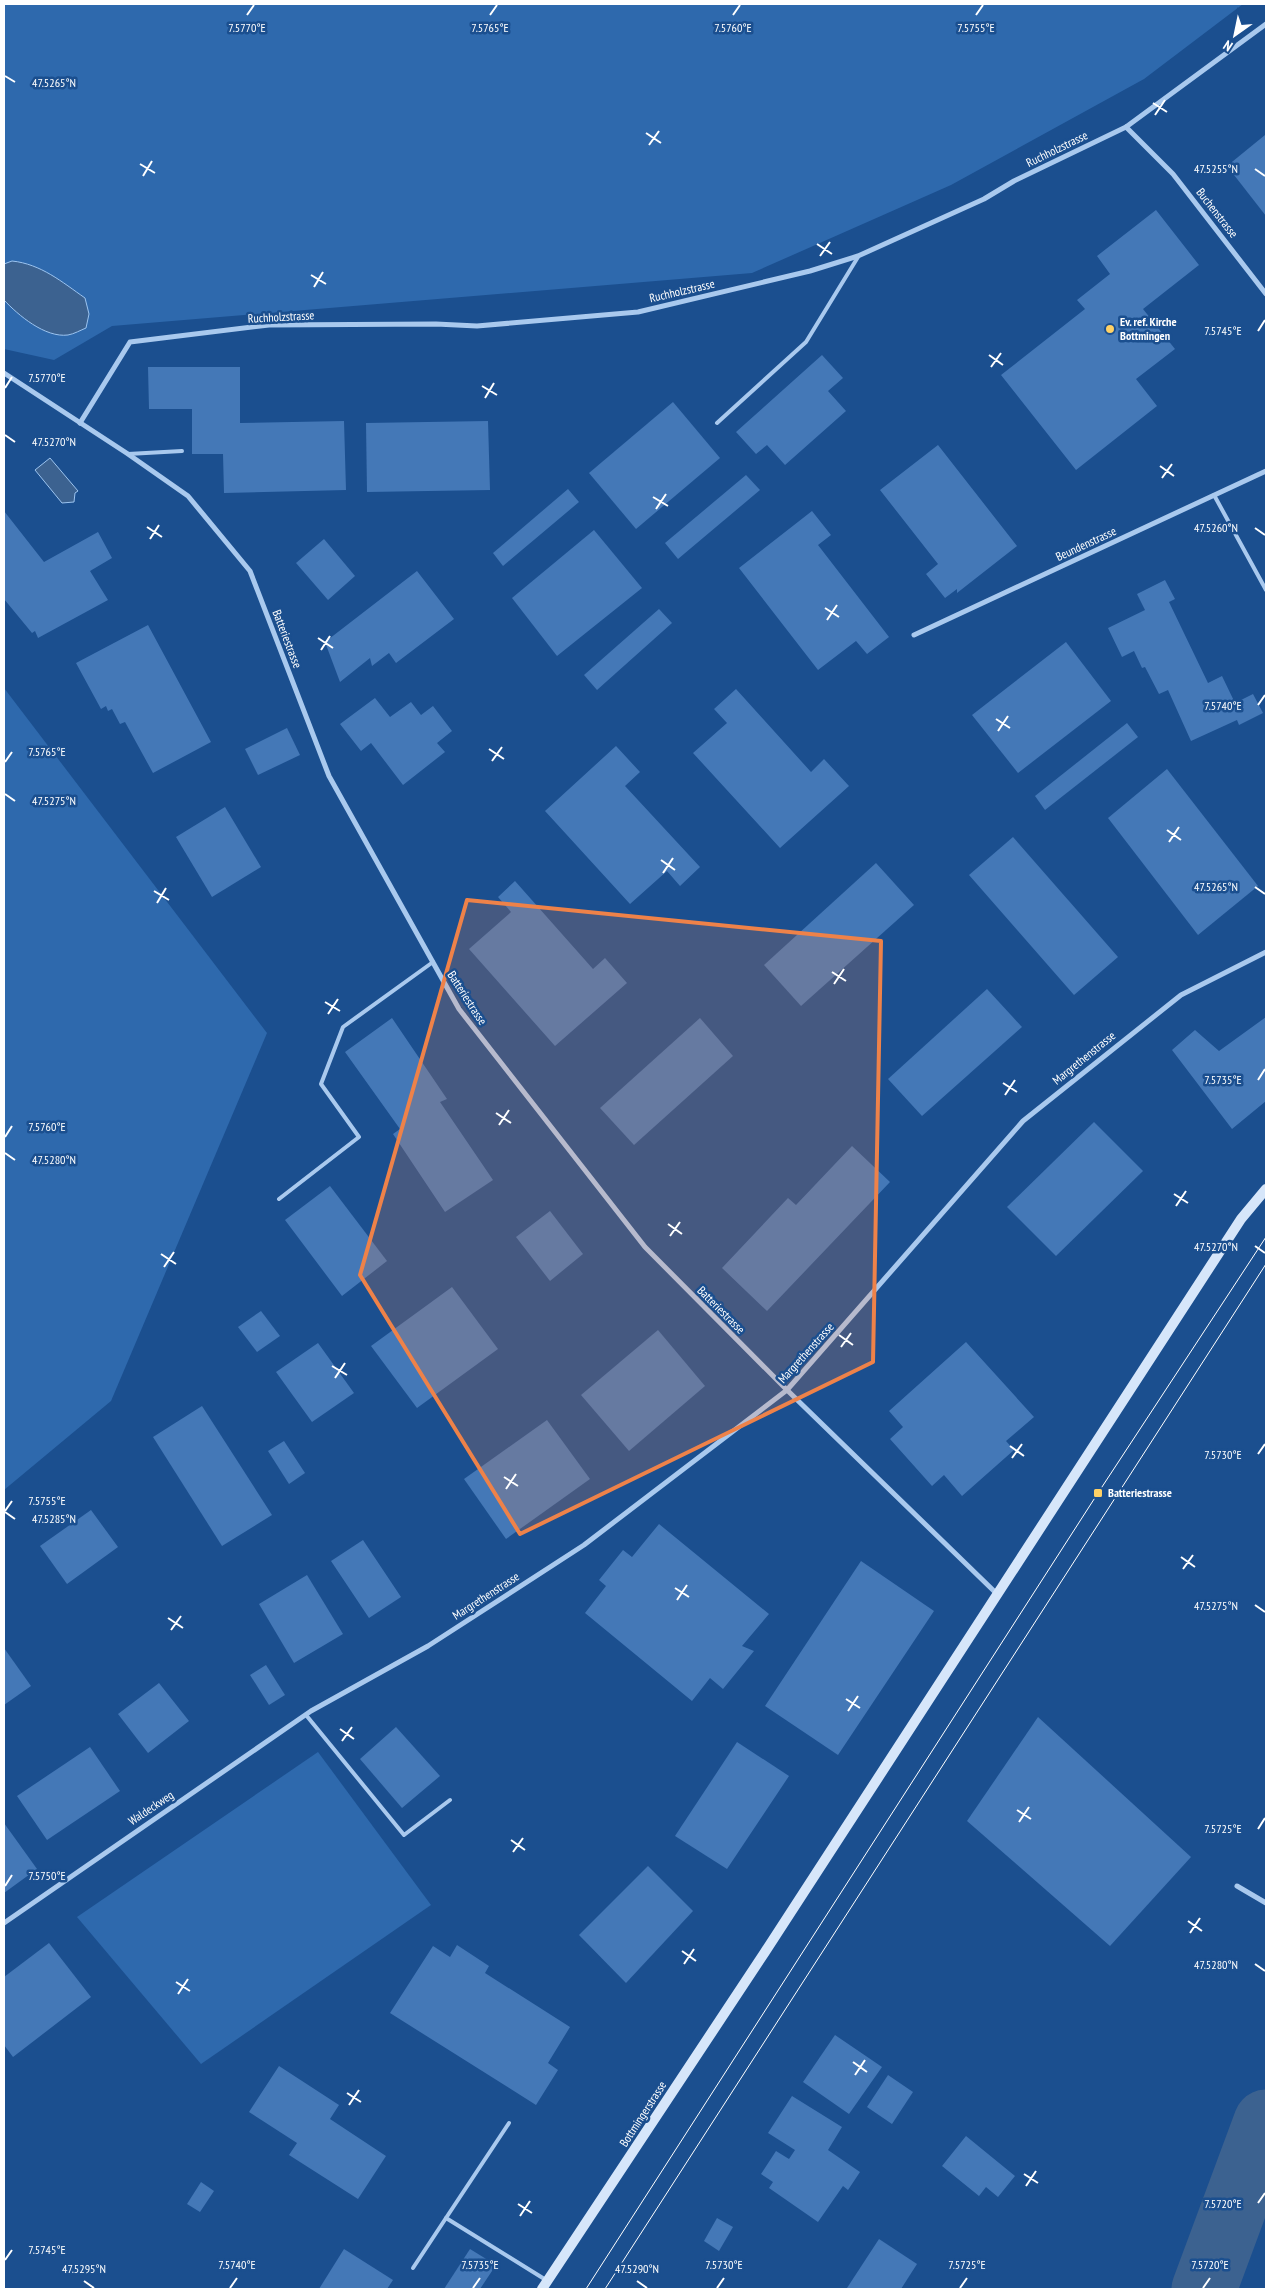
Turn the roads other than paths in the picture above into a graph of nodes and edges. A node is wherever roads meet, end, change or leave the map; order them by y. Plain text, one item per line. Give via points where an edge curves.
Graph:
1 (1266, 24) edge
2 (1126, 127) junction
3 (858, 256) junction
4 (1266, 294) edge
5 (4, 373) edge
6 (80, 422) junction
7 (717, 423) dead end
8 (182, 451) dead end
9 (128, 454) junction
10 (1266, 471) edge
11 (1214, 495) junction
12 (1266, 590) edge
13 (914, 635) dead end
14 (1266, 952) edge
15 (432, 962) junction
16 (1266, 1189) edge
17 (279, 1200) dead end
18 (787, 1390) junction
19 (996, 1593) junction
20 (311, 1711) joint
21 (306, 1715) junction
22 (450, 1800) dead end
23 (1237, 1886) dead end
24 (1266, 1903) edge
25 (4, 1923) edge
26 (510, 2122) dead end
27 (446, 2218) junction
28 (413, 2268) dead end
29 (545, 2285) edge

1 - 2 street, Ruchholzstrasse
2 - 3 street, Ruchholzstrasse via 984,199
2 - 4 street, Buchenstrasse via 1173,174
3 - 6 street, Ruchholzstrasse via 810,271 638,312 477,326 269,325 130,342
3 - 7 lane via 806,342
5 - 6 street, Batteriestrasse
6 - 9 street, Batteriestrasse
8 - 9 lane
9 - 15 street, Batteriestrasse via 188,496 250,571 329,776
10 - 11 street, Beundenstrasse
11 - 12 lane
11 - 13 street, Beundenstrasse
14 - 18 street, Margrethenstrasse via 1181,995 1023,1121
15 - 17 lane via 343,1027 321,1084 359,1137
15 - 18 street, Batteriestrasse via 460,1009 645,1247
16 - 19 main road, Bottmingerstrasse via 1241,1219
18 - 19 street, Batteriestrasse
18 - 20 street, Margrethenstrasse via 584,1544 428,1646
19 - 29 main road, Bottmingerstrasse
20 - 21 street, Waldeckweg
21 - 22 lane via 404,1835
21 - 25 street, Waldeckweg
23 - 24 street
26 - 27 lane
27 - 28 lane
27 - 29 lane

